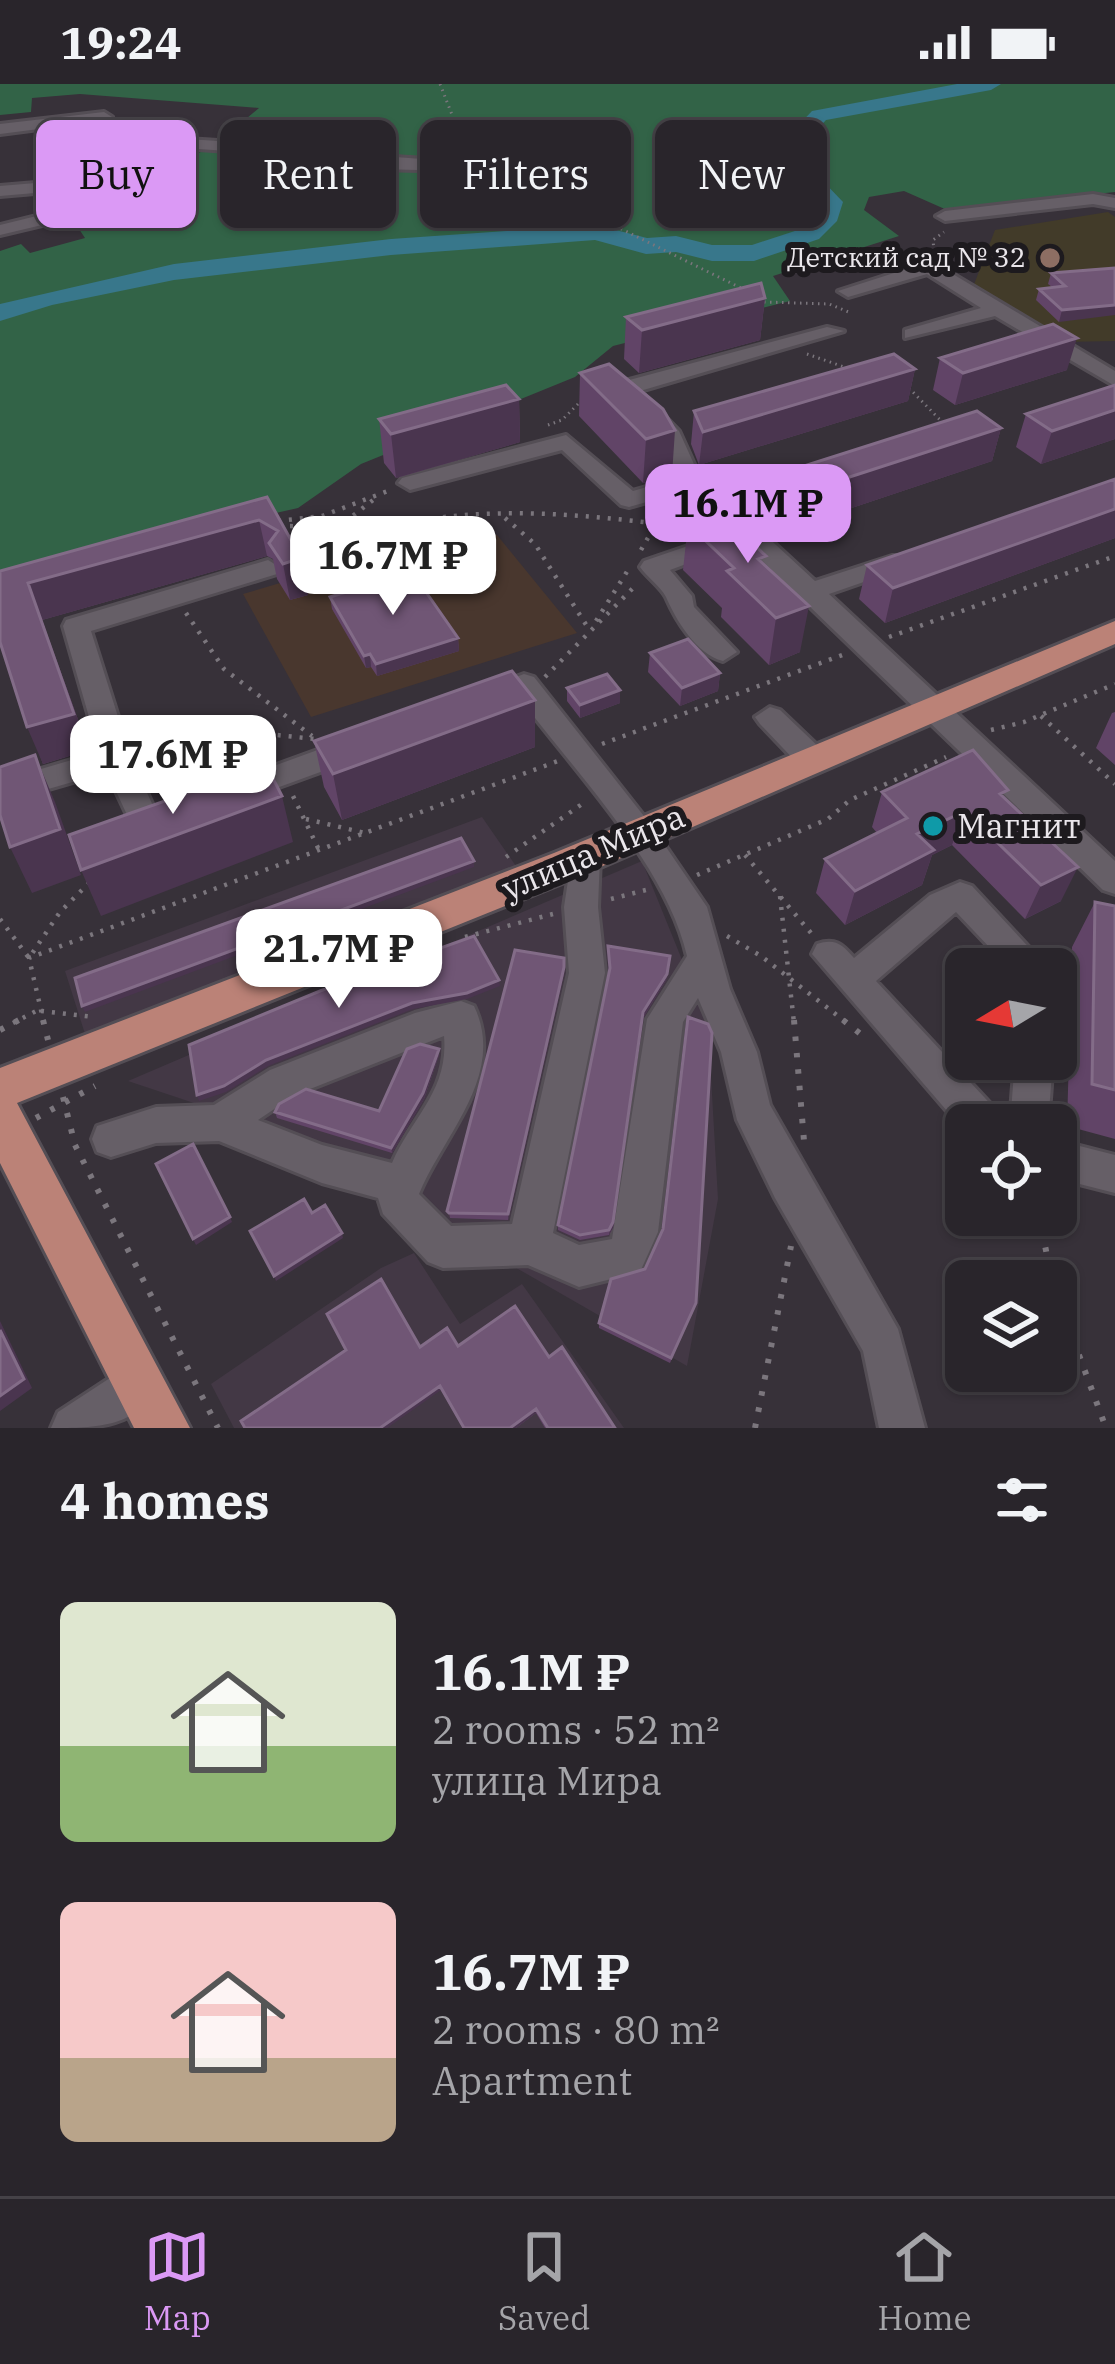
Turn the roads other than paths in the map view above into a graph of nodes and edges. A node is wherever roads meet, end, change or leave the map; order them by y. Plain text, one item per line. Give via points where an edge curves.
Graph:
1 (166, 116) dead end
2 (104, 117) dead end
3 (169, 120) edge
4 (0, 129) edge
5 (196, 142) edge
6 (36, 144) edge
7 (0, 148) edge
8 (420, 165) edge
9 (36, 187) edge
10 (0, 190) edge
11 (1115, 203) edge
12 (945, 216) road end
13 (36, 221) edge
14 (0, 230) edge
15 (997, 309) junction
16 (912, 334) dead end
17 (1115, 380) edge
18 (833, 469) edge
19 (694, 481) junction
20 (410, 483) road end
21 (720, 506) junction
22 (743, 529) junction
23 (921, 554) edge
24 (282, 565) edge
25 (810, 592) junction
26 (1115, 632) edge
27 (723, 652) dead end
28 (932, 707) junction
29 (461, 708) edge
30 (770, 716) dead end
31 (377, 739) edge
32 (113, 749) junction
33 (812, 759) junction
34 (0, 793) edge
35 (640, 834) junction
36 (584, 857) junction
37 (1115, 881) edge
38 (1012, 948) edge
39 (704, 957) junction
40 (965, 1104) edge
41 (3, 1111) edge
42 (220, 1123) junction
43 (111, 1139) dead end
44 (1077, 1164) edge
45 (1115, 1174) edge
46 (403, 1185) junction
47 (532, 1244) junction
48 (139, 1382) junction
49 (74, 1428) edge
50 (163, 1428) edge
51 (902, 1428) edge

1 - 3 street
2 - 4 street
5 - 8 street
6 - 7 street
9 - 10 street
11 - 12 street
13 - 14 street
15 - 16 street
15 - 17 street via 1039,343
15 - 19 street via 929,268 785,344 626,388 682,432
18 - 21 street
19 - 20 street via 629,500 566,442
19 - 21 street
21 - 22 street
22 - 25 street
22 - 27 street via 641,562
23 - 25 street
24 - 32 street via 76,626
25 - 28 street
26 - 28 main road, улица Мира
28 - 33 main road, улица Мира
28 - 37 street
29 - 35 street via 524,685
30 - 33 street
31 - 32 street via 147,826
32 - 34 street
33 - 35 main road, улица Мира
35 - 36 main road, улица Мира
35 - 39 street via 695,917
36 - 41 main road, улица Мира
36 - 47 street via 587,973
38 - 40 street via 960,895 840,967
39 - 47 street via 665,1019 637,1232 625,1257 578,1266
39 - 51 street via 751,1108 883,1344
41 - 48 main road
42 - 43 street via 156,1125
42 - 46 street via 322,1164
42 - 46 street via 283,1082 460,1017 464,1050 449,1110
44 - 45 street
46 - 47 street via 397,1200 443,1247
48 - 49 street
48 - 50 main road

